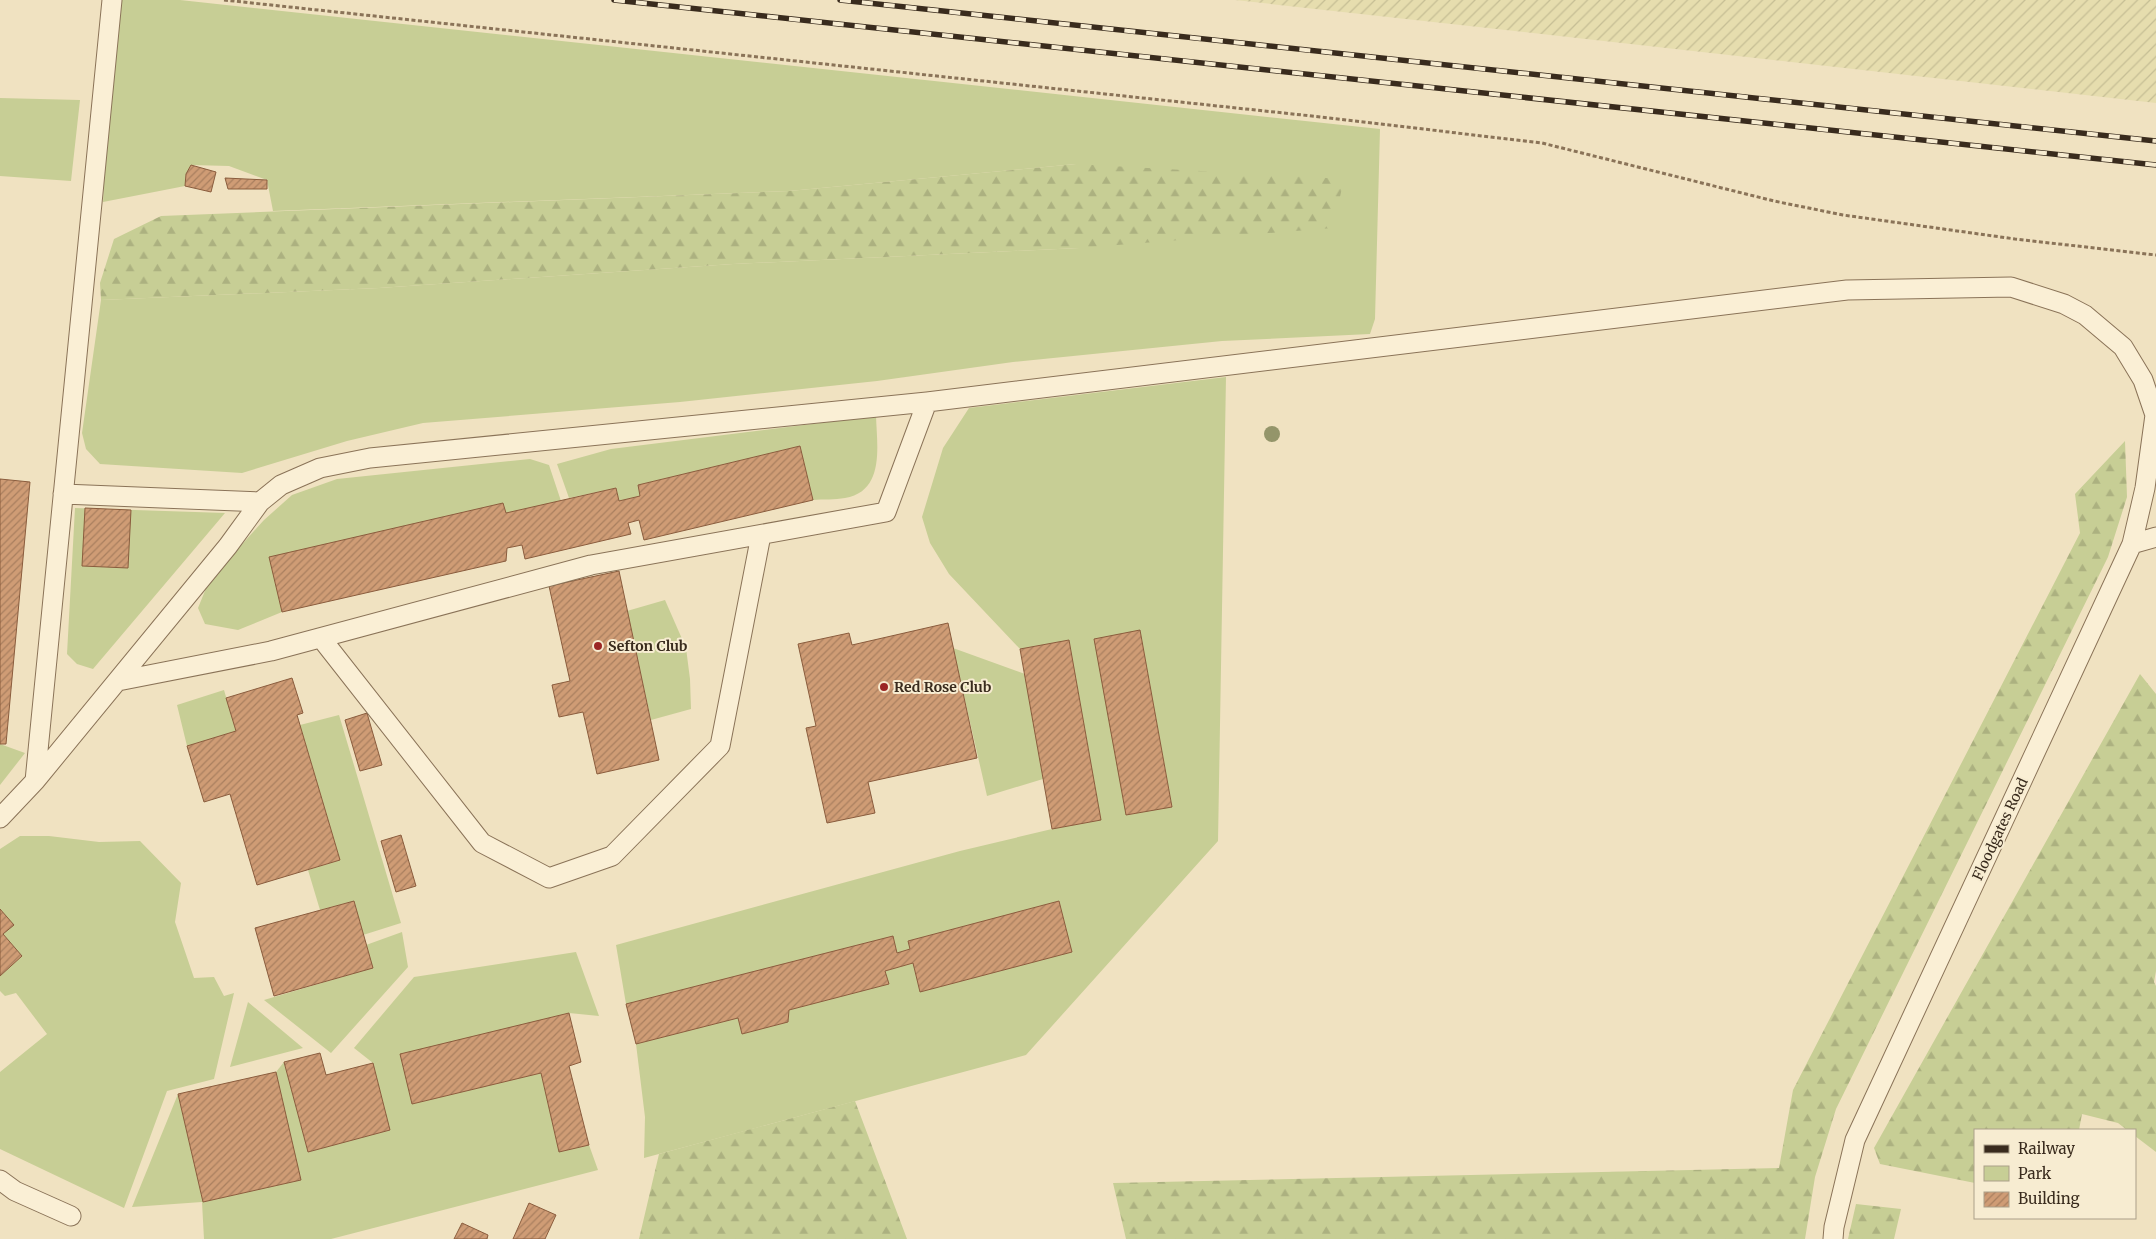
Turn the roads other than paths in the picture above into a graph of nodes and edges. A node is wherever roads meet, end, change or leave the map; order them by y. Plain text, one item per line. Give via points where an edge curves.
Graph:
1 (112, 0) edge
2 (928, 402) junction
3 (2155, 416) edge
4 (63, 494) junction
5 (260, 502) junction
6 (761, 534) junction
7 (2156, 537) edge
8 (2132, 544) junction
9 (322, 638) junction
10 (118, 681) junction
11 (35, 781) junction
12 (0, 818) edge
13 (0, 1180) edge
14 (71, 1216) dead end
15 (1833, 1239) edge

1 - 4 lane
2 - 3 lane via 1847,290 2011,287 2064,304 2085,315 2123,347 2143,380
2 - 5 lane via 370,458 320,468 281,485
2 - 6 lane via 886,512
3 - 8 lane, Floodgates Road via 2145,488
4 - 5 lane
4 - 11 lane
5 - 10 lane
6 - 9 lane via 591,565
6 - 9 lane via 720,746 612,856 549,878 482,843
7 - 8 lane
8 - 15 lane, Floodgates Road via 1855,1140
9 - 10 lane via 271,652
10 - 11 lane
11 - 12 lane
13 - 14 lane via 15,1191

